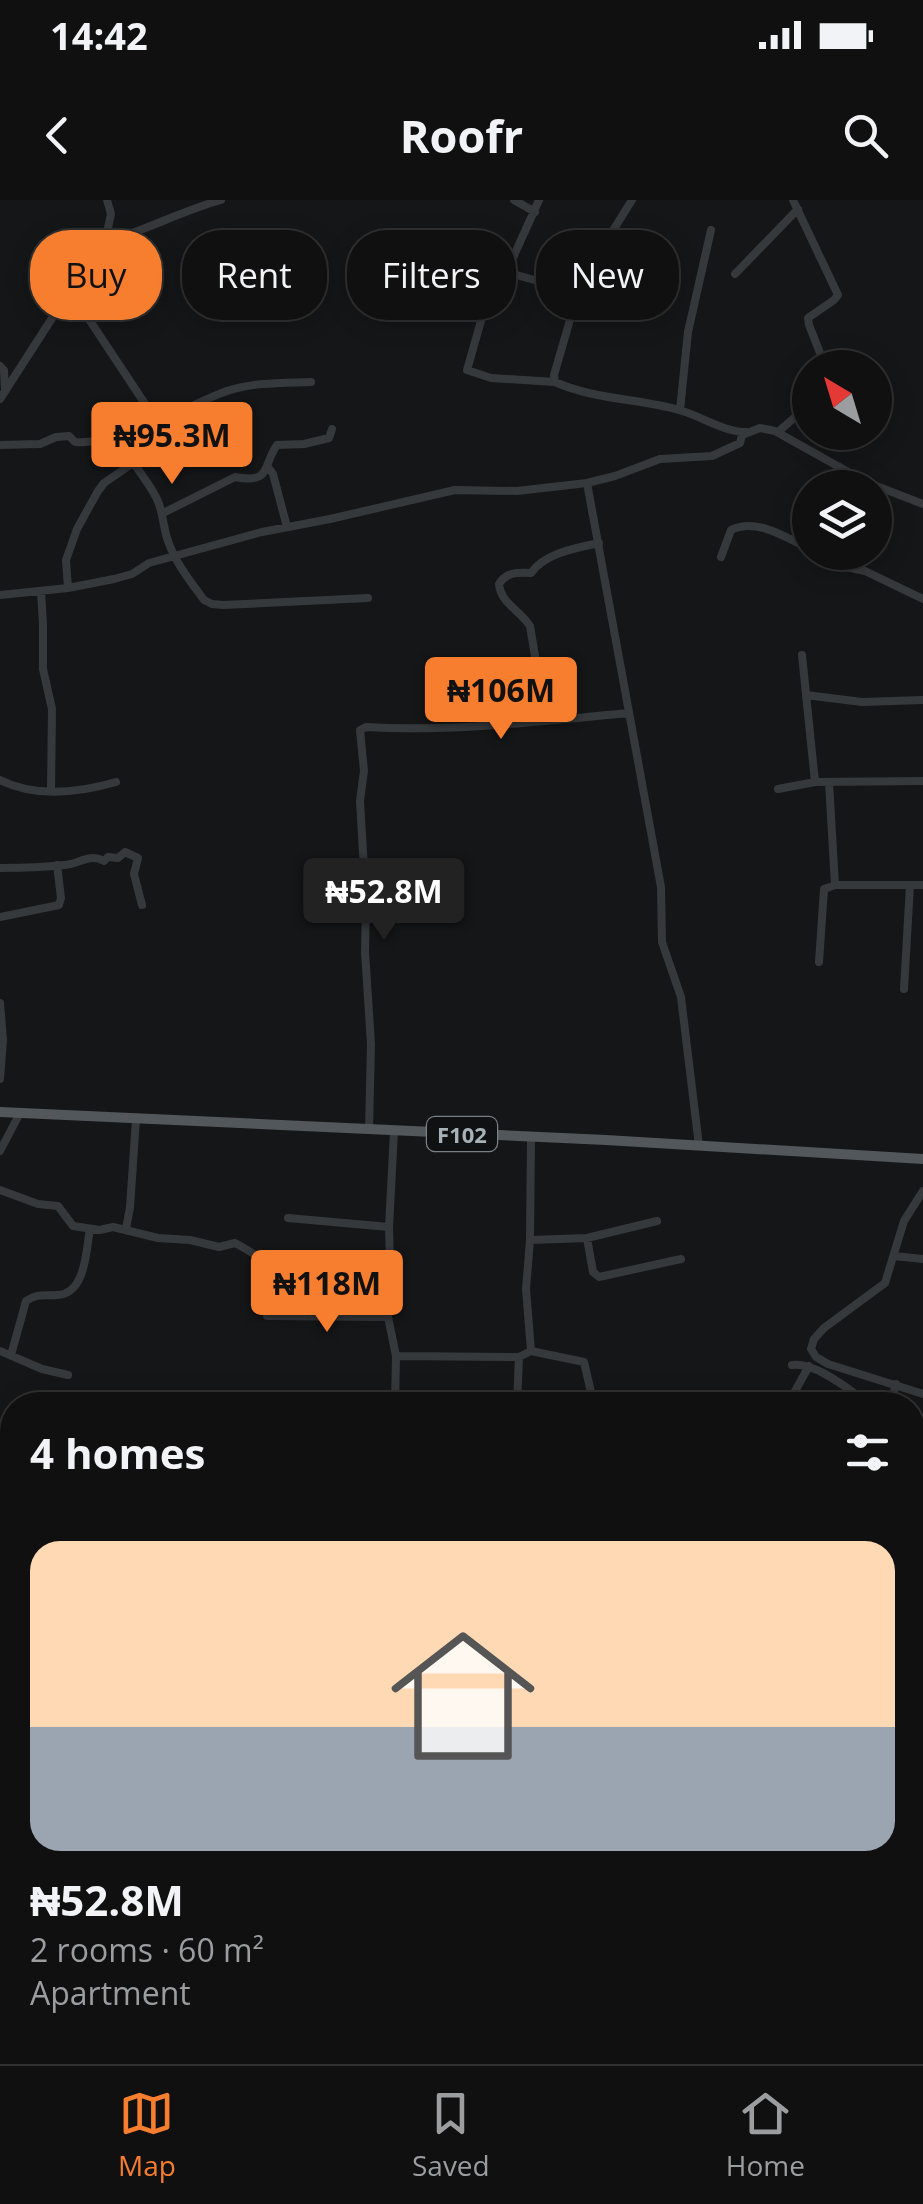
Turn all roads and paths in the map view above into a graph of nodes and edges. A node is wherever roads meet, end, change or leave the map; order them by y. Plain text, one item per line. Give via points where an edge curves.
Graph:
1 (107, 200) edge
2 (221, 200) edge
3 (514, 200) edge
4 (539, 200) edge
5 (632, 200) edge
6 (796, 204) edge
7 (534, 212) junction
8 (108, 230) edge
9 (145, 230) edge
10 (614, 230) edge
11 (712, 230) dead end
12 (516, 252) edge
13 (734, 274) dead end
14 (53, 320) edge
15 (90, 320) edge
16 (481, 320) edge
17 (569, 320) edge
18 (819, 350) edge
19 (0, 366) edge
20 (312, 382) dead end
21 (555, 382) junction
22 (4, 390) junction
23 (0, 400) edge
24 (680, 410) junction
25 (792, 420) edge
26 (694, 421) dead end
27 (157, 422) junction
28 (332, 428) dead end
29 (750, 432) junction
30 (778, 432) junction
31 (122, 437) junction
32 (0, 445) edge
33 (132, 463) junction
34 (268, 468) junction
35 (842, 470) edge
36 (261, 475) junction
37 (587, 483) junction
38 (276, 489) junction
39 (892, 493) edge
40 (923, 504) edge
41 (163, 513) junction
42 (286, 526) junction
43 (792, 540) edge
44 (600, 542) junction
45 (174, 556) junction
46 (721, 557) dead end
47 (860, 570) edge
48 (68, 588) junction
49 (41, 591) junction
50 (0, 595) edge
51 (368, 598) dead end
52 (923, 599) edge
53 (802, 655) dead end
54 (806, 695) junction
55 (923, 700) edge
56 (629, 713) junction
57 (556, 720) junction
58 (0, 780) edge
59 (923, 781) edge
60 (116, 782) dead end
61 (814, 782) junction
62 (830, 782) junction
63 (778, 789) dead end
64 (52, 791) junction
65 (57, 865) junction
66 (0, 868) edge
67 (835, 885) junction
68 (910, 885) junction
69 (923, 885) edge
70 (142, 905) dead end
71 (0, 917) edge
72 (818, 962) dead end
73 (904, 989) dead end
74 (0, 1003) edge
75 (0, 1079) edge
76 (0, 1112) edge
77 (20, 1113) junction
78 (136, 1119) junction
79 (369, 1130) junction
80 (394, 1132) junction
81 (531, 1136) junction
82 (699, 1146) junction
83 (0, 1151) edge
84 (923, 1159) edge
85 (0, 1190) edge
86 (923, 1190) edge
87 (288, 1218) dead end
88 (657, 1221) dead end
89 (389, 1227) junction
90 (90, 1229) junction
91 (126, 1229) junction
92 (587, 1238) junction
93 (530, 1240) junction
94 (894, 1256) junction
95 (681, 1259) dead end
96 (923, 1260) edge
97 (390, 1266) junction
98 (267, 1316) dead end
99 (388, 1317) junction
100 (0, 1351) edge
101 (531, 1351) junction
102 (12, 1355) junction
103 (396, 1356) junction
104 (520, 1357) junction
105 (792, 1365) dead end
106 (809, 1366) junction
107 (68, 1376) dead end
108 (896, 1384) junction
109 (395, 1392) edge
110 (517, 1392) edge
111 (591, 1392) edge
112 (795, 1392) edge
113 (850, 1392) edge
114 (894, 1392) edge
115 (918, 1392) edge

1 - 8 street
2 - 9 street
3 - 7 street
4 - 7 street
5 - 10 street
6 - 13 street
6 - 18 street via 838,295 808,318
7 - 12 street
11 - 24 street via 688,332
14 - 22 street
15 - 27 street
16 - 21 street via 467,370
17 - 21 street
19 - 22 street
20 - 27 street via 232,390
21 - 24 street
22 - 23 street
24 - 26 street
24 - 29 street
25 - 30 street
27 - 31 street
28 - 34 street via 329,438 277,446
29 - 30 street
29 - 37 street via 712,456 660,459
30 - 35 street
31 - 32 street
31 - 33 street
33 - 41 street
33 - 48 street via 98,490 78,529 67,552
34 - 36 street
34 - 38 street
36 - 38 street
36 - 41 street via 235,477
37 - 42 street via 455,490
37 - 44 street
38 - 42 street
39 - 40 street
41 - 45 street
42 - 45 street
43 - 46 street via 742,525 731,530
44 - 56 street
44 - 57 street via 499,584 504,600 530,626 544,710
45 - 48 street via 132,574
45 - 51 street via 212,604
47 - 52 street
48 - 49 street
49 - 50 street
49 - 64 street
53 - 54 street
54 - 55 street
54 - 61 street
56 - 57 street
56 - 82 street via 662,887 662,942 681,997
57 - 79 street via 360,730
58 - 64 street via 18,789
59 - 62 street
60 - 64 street
61 - 62 street
61 - 63 street
62 - 67 street
65 - 66 street
65 - 70 street via 125,852 138,858 134,874
65 - 71 street via 59,905
67 - 68 street
67 - 72 street via 822,892
68 - 69 street
68 - 73 street
74 - 75 street
76 - 77 main road, F102
77 - 78 main road, F102
77 - 83 street
78 - 79 main road, F102
78 - 91 street
79 - 80 main road, F102
80 - 81 main road, F102
80 - 89 street
81 - 82 main road, F102
81 - 93 street
82 - 84 main road, F102
85 - 90 street via 58,1206 73,1226
86 - 94 street
87 - 89 street
88 - 92 street
89 - 97 street
90 - 91 street
90 - 102 street via 77,1283 66,1293 26,1300
91 - 97 street via 219,1247 235,1243 286,1273 297,1265 329,1262
92 - 93 street
92 - 95 street via 598,1277
93 - 101 street
94 - 96 street
94 - 108 street via 885,1283 824,1328 811,1349 828,1364
97 - 99 street
98 - 99 street
99 - 103 street
100 - 102 street
101 - 104 street
101 - 111 street via 582,1360
102 - 107 street
103 - 104 street
103 - 109 street
104 - 110 street
105 - 106 street
106 - 112 street
106 - 113 street
108 - 114 street
108 - 115 street

